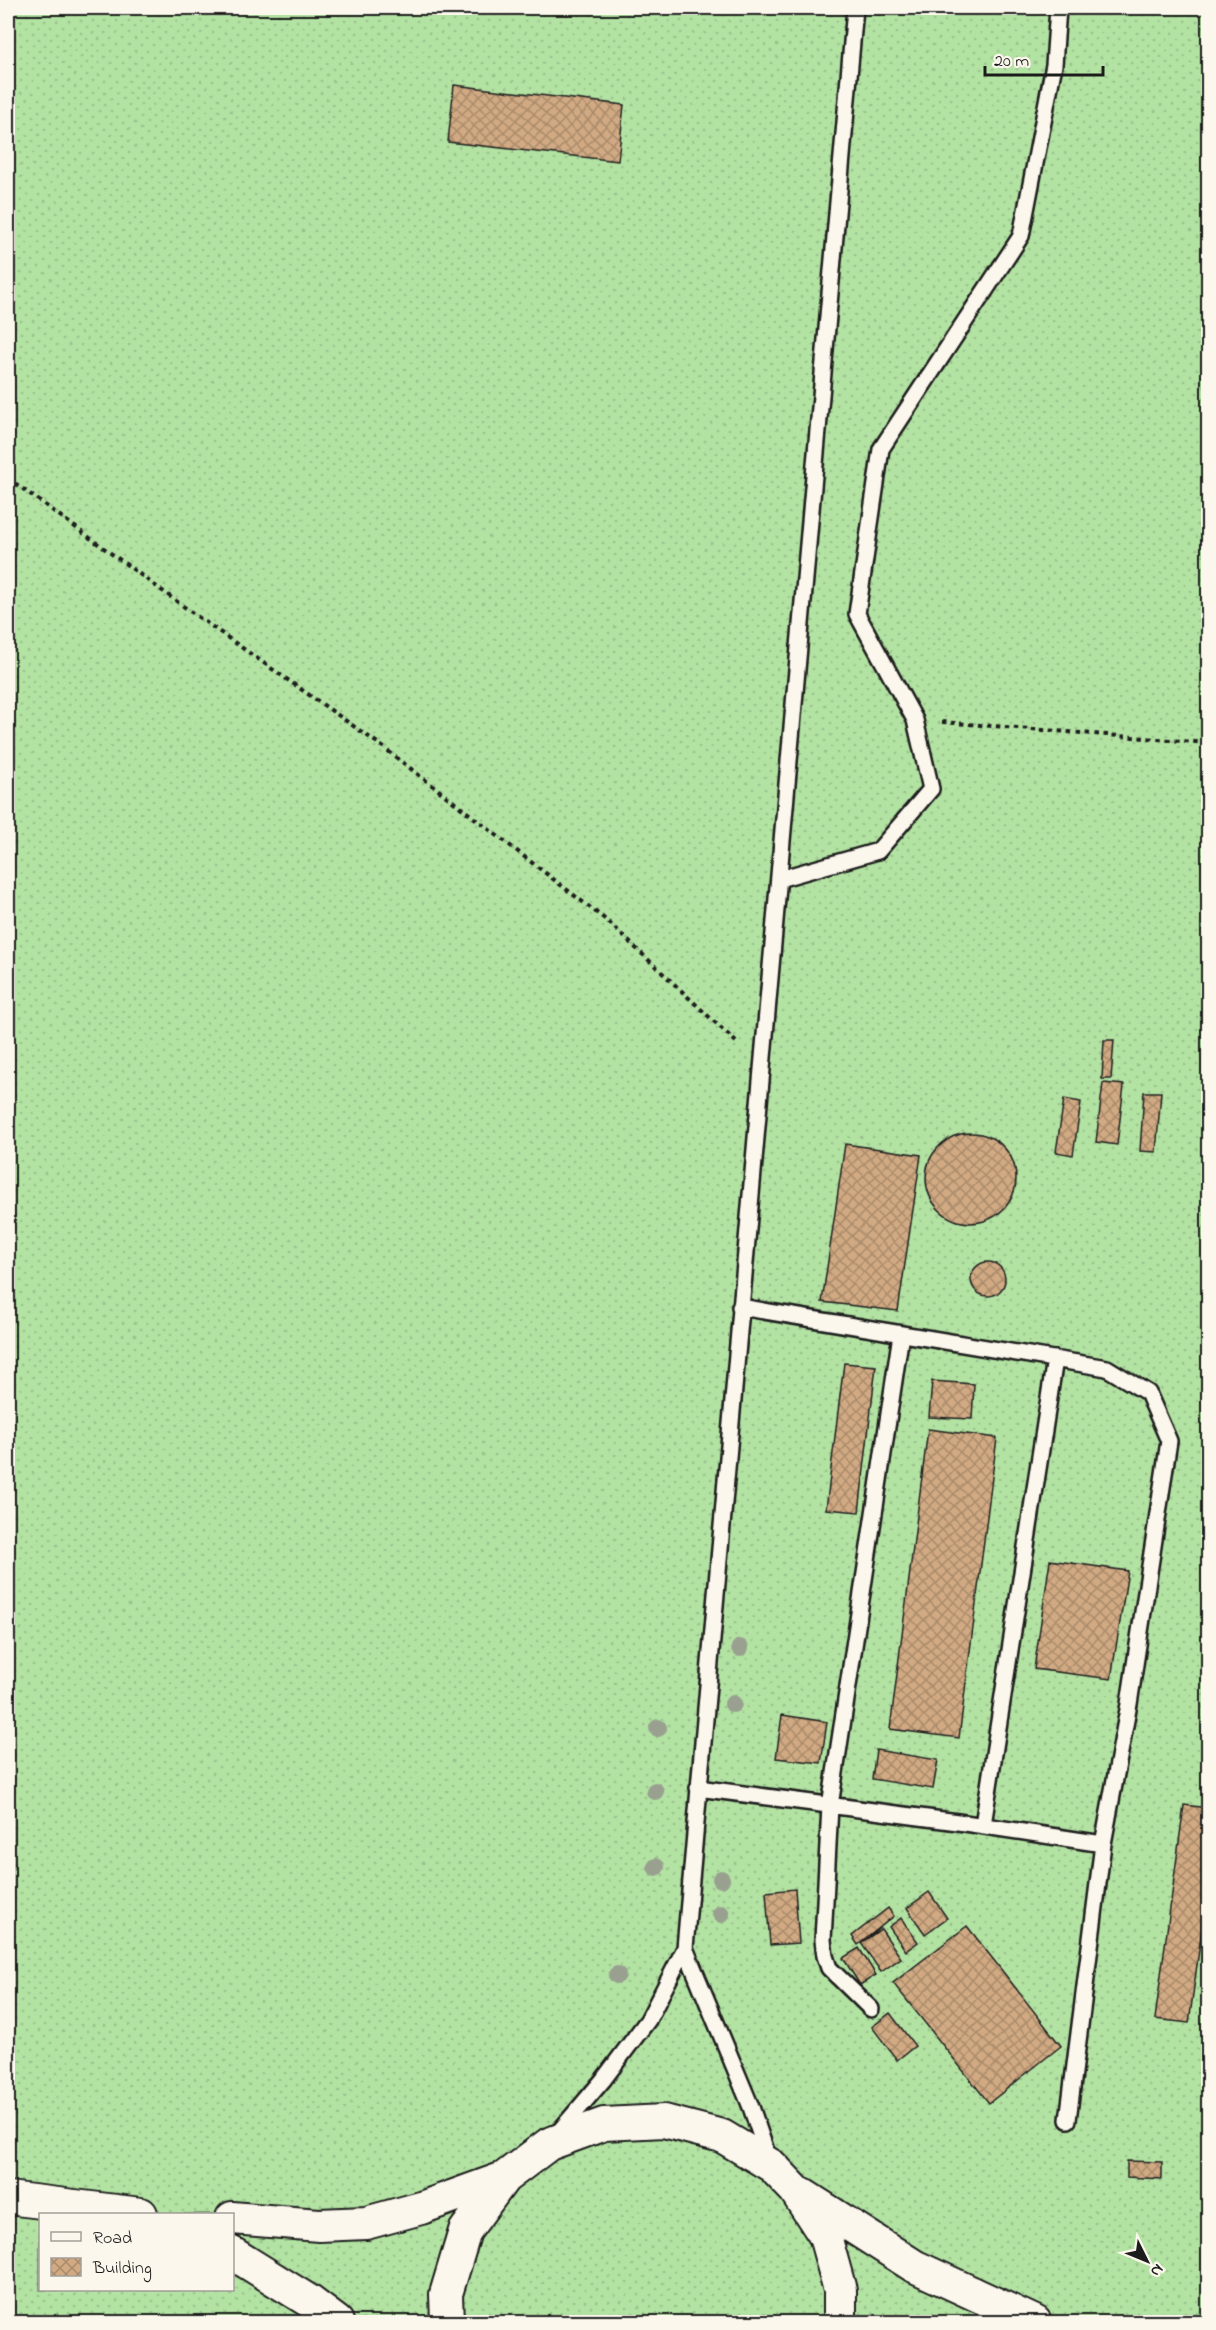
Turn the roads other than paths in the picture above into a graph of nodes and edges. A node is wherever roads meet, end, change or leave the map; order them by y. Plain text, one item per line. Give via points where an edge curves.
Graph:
1 (855, 8) edge
2 (1058, 8) edge
3 (779, 879) junction
4 (740, 1307) junction
5 (901, 1335) junction
6 (1055, 1359) junction
7 (698, 1788) junction
8 (830, 1806) junction
9 (983, 1826) junction
10 (1104, 1844) junction
11 (685, 1948) junction
12 (871, 2009) dead end
13 (1068, 2120) dead end
14 (549, 2144) junction
15 (772, 2166) junction
16 (504, 2178) junction
17 (795, 2190) junction
18 (8, 2198) edge
19 (133, 2213) edge
20 (234, 2218) edge
21 (234, 2254) edge
22 (336, 2322) edge
23 (447, 2322) edge
24 (840, 2322) edge
25 (1035, 2322) edge

1 - 3 lane
2 - 3 lane via 1054,64 1021,236 881,449 856,614 915,720 931,789 878,850
3 - 4 lane
4 - 5 lane
4 - 7 lane
5 - 6 lane
5 - 8 lane
6 - 9 lane
6 - 10 lane via 1107,1368 1148,1393 1169,1441
7 - 8 lane
7 - 11 lane
8 - 9 lane
8 - 12 lane via 825,1956 829,1968
9 - 10 lane
10 - 13 lane
11 - 14 lane via 648,2020
11 - 15 lane
14 - 15 street via 604,2124 664,2121 722,2136
14 - 16 street
15 - 17 street
16 - 20 street via 422,2208 366,2223 319,2225
16 - 23 street via 465,2231 446,2294
17 - 24 street via 825,2236 840,2290
17 - 25 street via 914,2266
18 - 19 street
21 - 22 street

